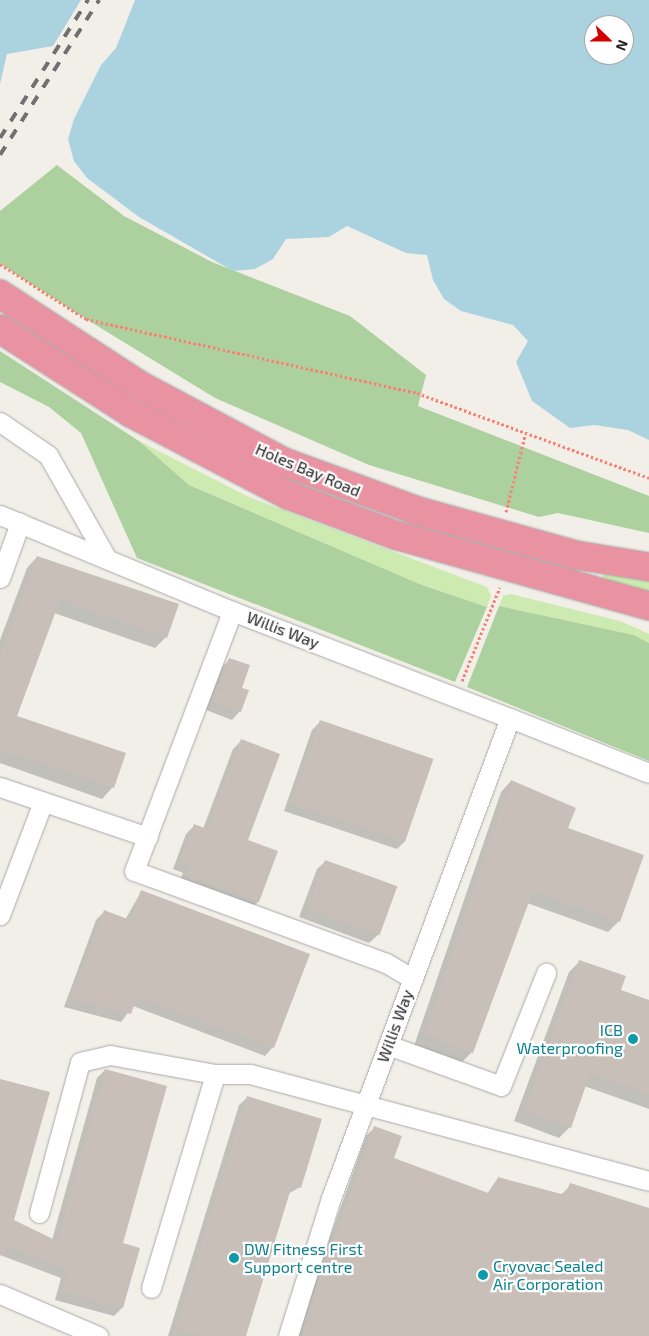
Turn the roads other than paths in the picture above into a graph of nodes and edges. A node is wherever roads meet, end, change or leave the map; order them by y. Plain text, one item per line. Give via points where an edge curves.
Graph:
1 (0, 294) edge
2 (0, 329) edge
3 (0, 422) edge
4 (0, 515) edge
5 (20, 522) junction
6 (107, 558) junction
7 (649, 567) edge
8 (0, 578) edge
9 (649, 606) edge
10 (232, 611) junction
11 (510, 718) junction
12 (649, 773) edge
13 (0, 787) edge
14 (43, 802) junction
15 (148, 837) junction
16 (0, 915) edge
17 (546, 973) dead end
18 (413, 979) junction
19 (388, 1045) junction
20 (215, 1074) junction
21 (365, 1108) junction
22 (649, 1181) edge
23 (39, 1212) dead end
24 (151, 1288) dead end
25 (0, 1294) edge
26 (98, 1336) edge
27 (288, 1336) edge

1 - 7 highway, Holes Bay Road via 141,386 284,462 411,508 576,555
2 - 9 highway, Holes Bay Road via 131,413 288,495 395,535
3 - 6 street via 48,455
4 - 5 street
5 - 6 street
5 - 8 street
6 - 10 street
10 - 11 street, Willis Way
10 - 15 street, Willis Way
11 - 12 street, Willis Way
11 - 18 street, Willis Way
13 - 14 street
14 - 15 street
14 - 16 street
15 - 18 street, Willis Way via 134,871 386,963
17 - 19 street via 501,1086
18 - 19 street, Willis Way
19 - 21 street, Willis Way
20 - 21 street via 250,1074
20 - 23 street via 110,1055 80,1062
20 - 24 street
21 - 22 street
21 - 27 street, Willis Way
25 - 26 street

